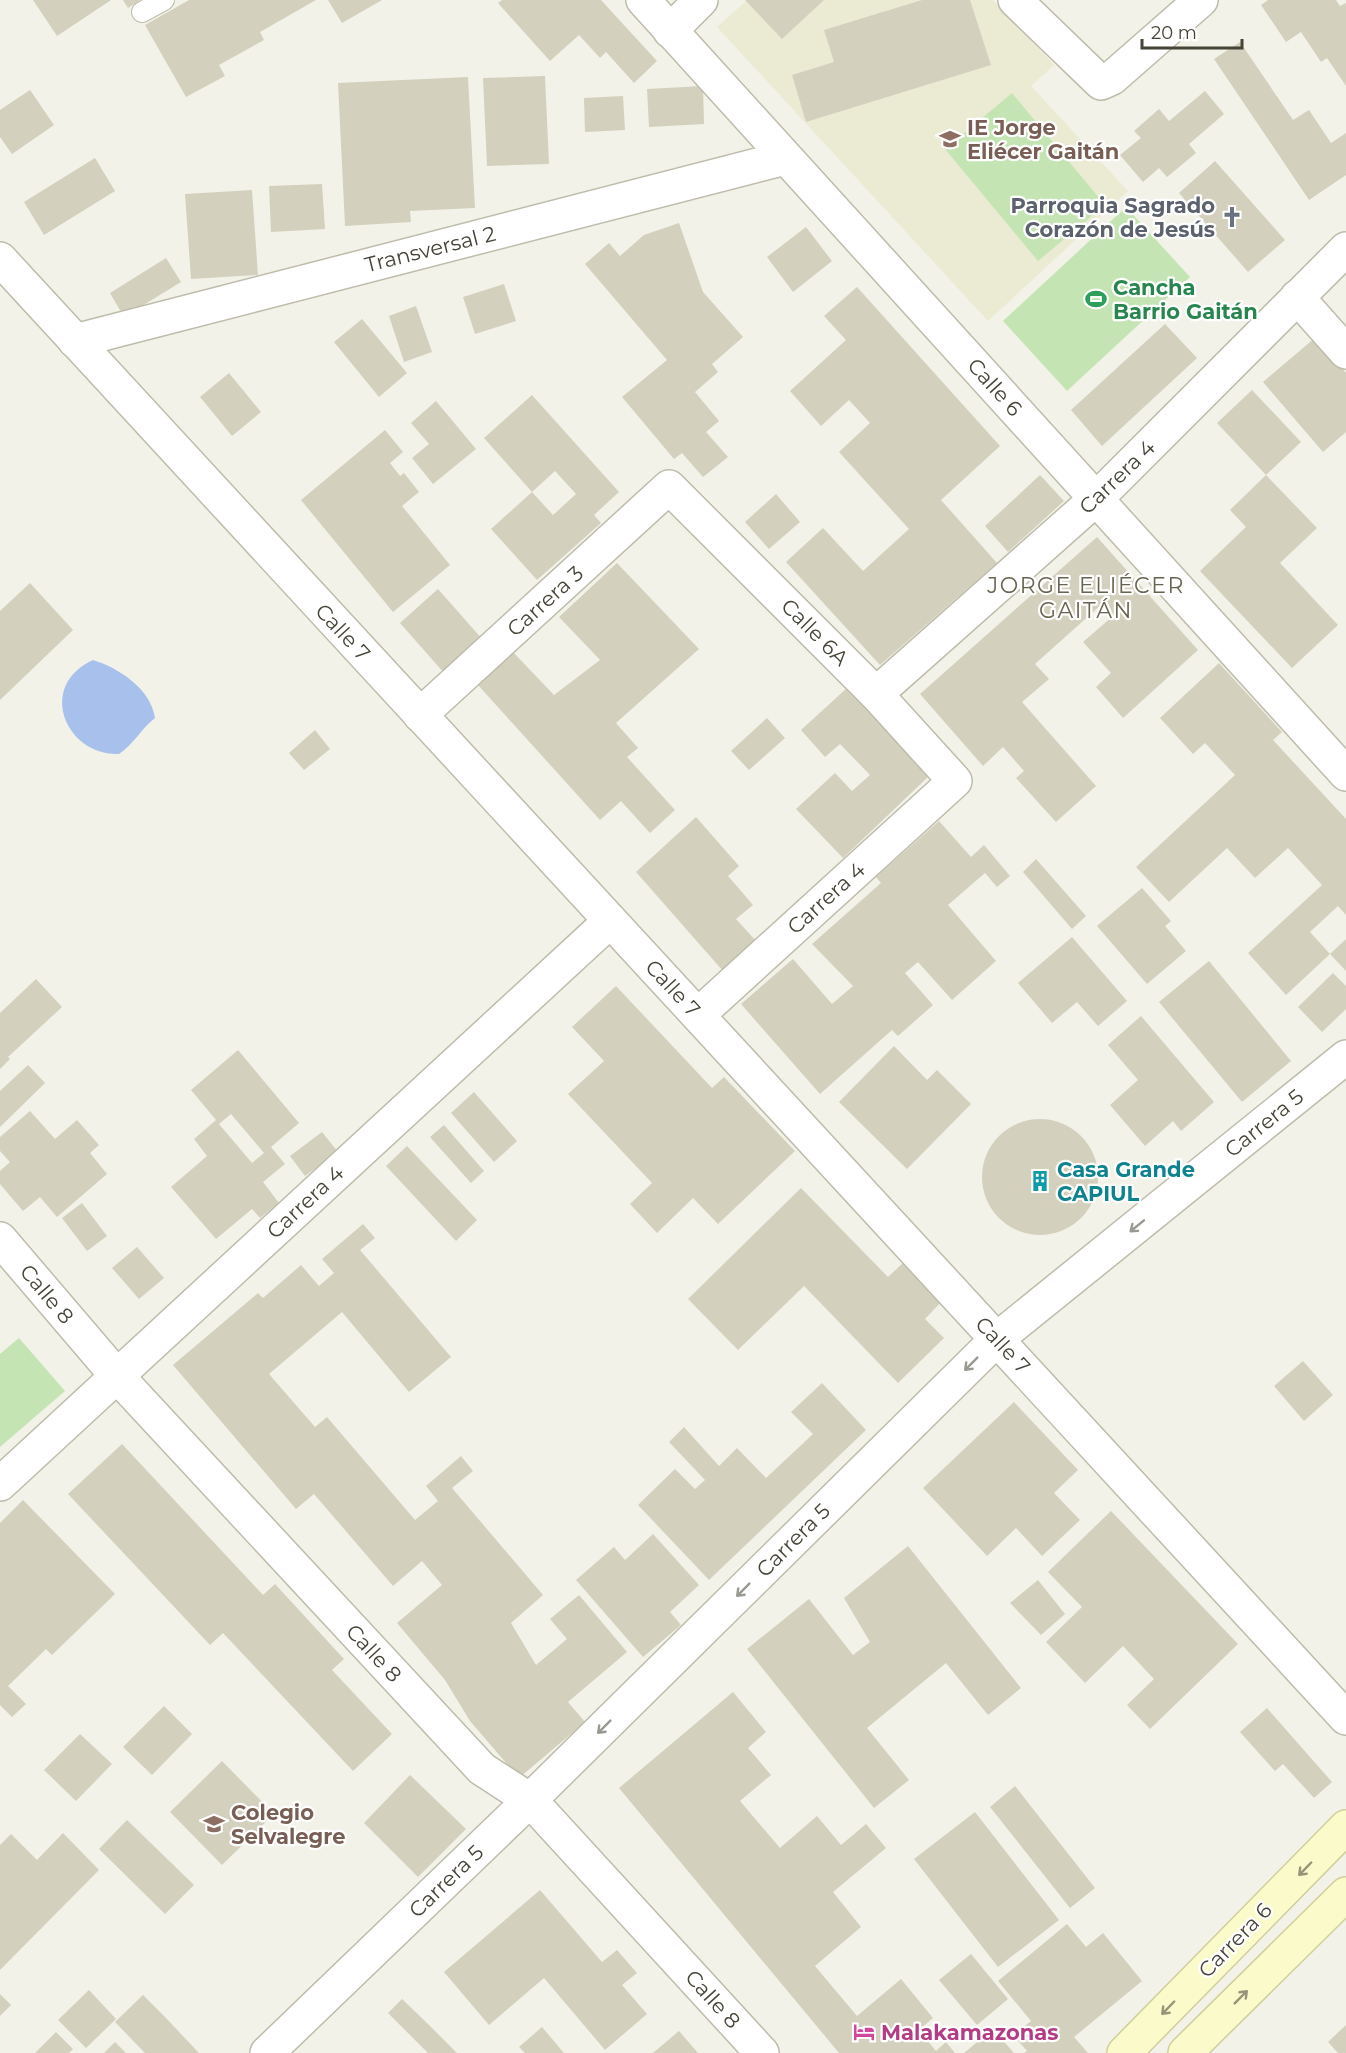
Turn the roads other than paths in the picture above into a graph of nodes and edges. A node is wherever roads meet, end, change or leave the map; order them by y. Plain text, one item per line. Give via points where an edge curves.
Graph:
1 (164, 0) edge
2 (643, 0) edge
3 (701, 0) edge
4 (1015, 0) edge
5 (1201, 0) edge
6 (142, 12) dead end
7 (670, 30) junction
8 (785, 158) junction
9 (1346, 249) edge
10 (0, 260) edge
11 (1297, 297) junction
12 (75, 341) junction
13 (1346, 352) edge
14 (669, 487) joint
15 (1097, 498) junction
16 (876, 694) junction
17 (420, 715) junction
18 (1346, 774) edge
19 (956, 781) joint
20 (610, 921) junction
21 (698, 1015) junction
22 (1346, 1057) edge
23 (0, 1239) edge
24 (997, 1339) junction
25 (117, 1376) junction
26 (0, 1484) edge
27 (1346, 1718) edge
28 (530, 1800) junction
29 (1346, 1827) edge
30 (1346, 1894) edge
31 (267, 2053) edge
32 (762, 2053) edge
33 (1124, 2053) edge
34 (1185, 2053) edge

1 - 6 lane
2 - 7 street, Calle 6
3 - 7 street
4 - 5 street via 1101,83 1112,78
7 - 8 street, Calle 6
8 - 12 street, Transversal 2
8 - 15 street, Calle 6
9 - 11 street, Carrera 4
10 - 12 street, Calle 7
11 - 13 street
11 - 15 street, Carrera 4
12 - 17 street, Calle 7
14 - 16 street, Calle 6A
14 - 17 street, Carrera 3
15 - 16 street, Carrera 4
15 - 18 street, Calle 6
16 - 19 street, Calle 6A
17 - 20 street, Calle 7
19 - 21 street, Carrera 4
20 - 21 street, Calle 7
20 - 25 street, Carrera 4
21 - 24 street, Calle 7
22 -> 24 street, Carrera 5
23 - 25 street, Calle 8
24 - 27 street, Calle 7
24 -> 28 street, Carrera 5
25 - 26 street, Carrera 4
25 - 28 street, Calle 8 via 482,1769
28 - 31 street, Carrera 5
28 - 32 street, Calle 8
29 -> 33 main road, Carrera 6
34 -> 30 main road

